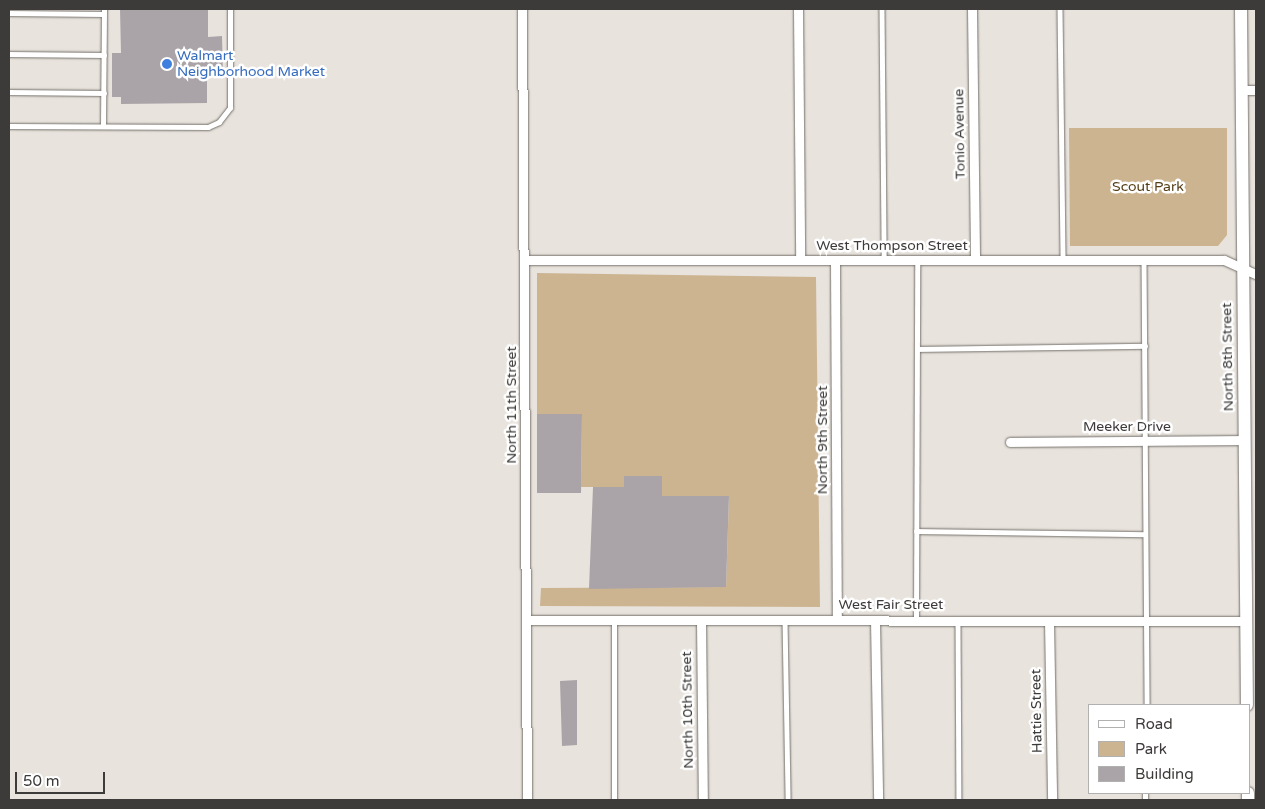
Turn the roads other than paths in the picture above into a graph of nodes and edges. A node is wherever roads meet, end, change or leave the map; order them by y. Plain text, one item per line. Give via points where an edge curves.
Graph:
1 (230, 9) edge
2 (522, 9) edge
3 (798, 9) edge
4 (882, 9) edge
5 (972, 9) edge
6 (1060, 9) edge
7 (1241, 9) edge
8 (104, 11) edge
9 (9, 13) edge
10 (9, 54) edge
11 (104, 55) junction
12 (1242, 90) junction
13 (1256, 90) edge
14 (9, 92) edge
15 (104, 93) junction
16 (9, 126) edge
17 (103, 126) junction
18 (975, 259) junction
19 (525, 260) junction
20 (800, 260) junction
21 (835, 260) junction
22 (884, 260) junction
23 (917, 260) junction
24 (1063, 260) junction
25 (1144, 260) junction
26 (1242, 269) junction
27 (1256, 274) edge
28 (1145, 346) junction
29 (917, 349) junction
30 (1244, 440) junction
31 (1146, 441) junction
32 (1010, 442) dead end
33 (916, 532) junction
34 (1145, 534) junction
35 (526, 620) junction
36 (614, 620) junction
37 (701, 620) junction
38 (785, 620) junction
39 (837, 620) junction
40 (876, 620) junction
41 (916, 620) junction
42 (958, 621) junction
43 (1050, 621) junction
44 (1148, 621) junction
45 (1252, 621) edge
46 (1147, 704) edge
47 (1247, 704) edge
48 (527, 800) edge
49 (614, 800) edge
50 (703, 800) edge
51 (788, 800) edge
52 (878, 800) edge
53 (959, 800) edge
54 (1052, 800) edge

1 - 17 lane via 230,108 220,122 208,127
2 - 19 street, North 11th Street
3 - 20 street
4 - 22 lane
5 - 18 street, Tonio Avenue
6 - 24 lane
7 - 12 street, North 8th Street
8 - 9 lane
8 - 11 lane
10 - 11 lane
11 - 15 lane
12 - 13 street
12 - 26 street, North 8th Street
14 - 15 lane
15 - 17 lane
16 - 17 lane
18 - 23 street, West Thompson Street
18 - 24 street, West Thompson Street
19 - 20 street, West Thompson Street
19 - 35 street, North 11th Street
20 - 21 street, West Thompson Street
21 - 22 street, West Thompson Street
21 - 39 street, North 9th Street
22 - 23 street, West Thompson Street
23 - 29 lane
24 - 25 street, West Thompson Street
25 - 26 street, West Thompson Street via 1224,260
25 - 28 lane
26 - 27 street, West Thompson Street
26 - 30 street, North 8th Street
28 - 29 lane
28 - 31 lane
29 - 33 lane
30 - 31 street, Meeker Drive
30 - 45 street, North 8th Street
31 - 32 street, Meeker Drive
31 - 34 lane
33 - 34 lane
33 - 41 lane
34 - 44 lane
35 - 36 street, West Fair Street
35 - 48 street, North 11th Street
36 - 37 street, West Fair Street
36 - 49 lane
37 - 38 street, West Fair Street
37 - 50 street, North 10th Street
38 - 39 street, West Fair Street
38 - 51 lane
39 - 40 street, West Fair Street
40 - 41 street, West Fair Street
40 - 52 street
41 - 42 street, West Fair Street
42 - 43 street, West Fair Street
42 - 53 lane
43 - 44 street, West Fair Street
43 - 54 street, Hattie Street
44 - 45 street, West Fair Street
44 - 46 lane
45 - 47 street, North 8th Street

